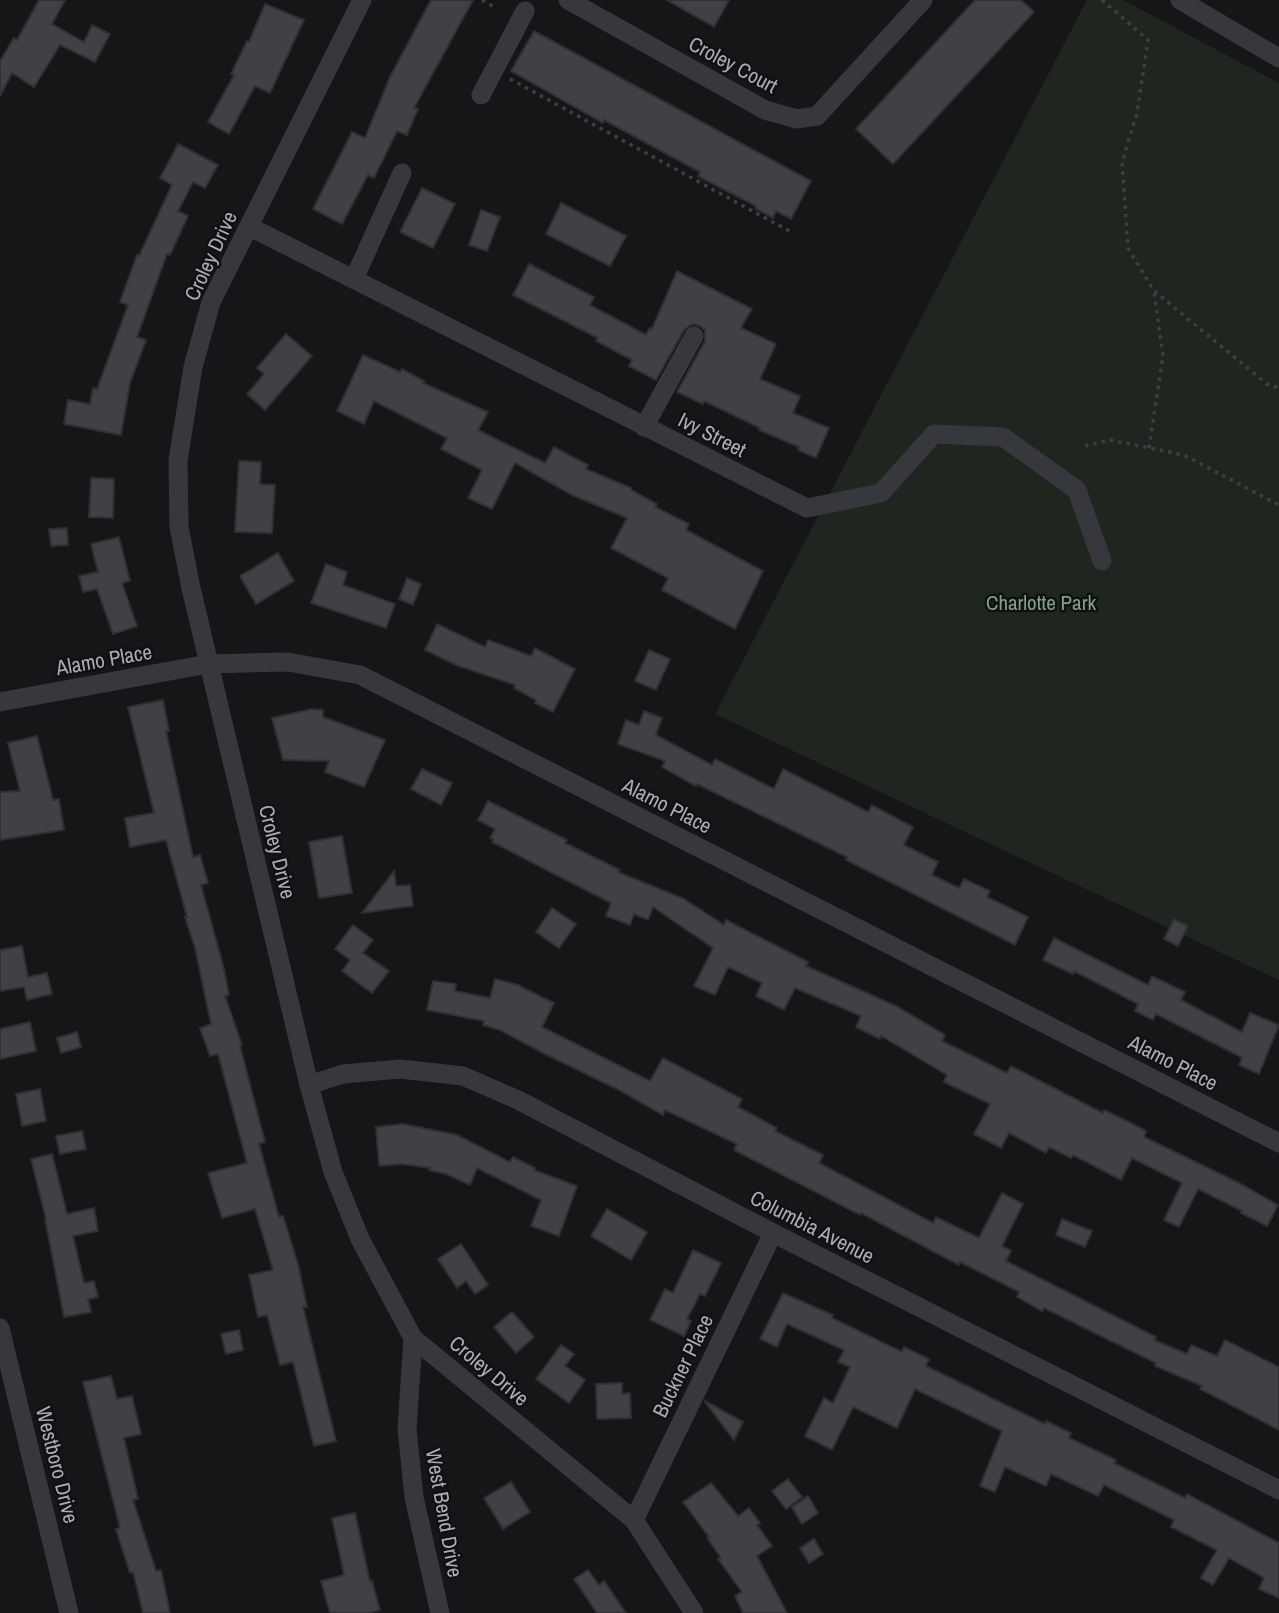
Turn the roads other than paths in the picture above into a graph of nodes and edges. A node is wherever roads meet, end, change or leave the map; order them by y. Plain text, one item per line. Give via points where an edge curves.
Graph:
1 (362, 0) edge
2 (568, 0) edge
3 (923, 0) edge
4 (1180, 0) edge
5 (525, 11) dead end
6 (1279, 58) edge
7 (481, 95) dead end
8 (402, 173) dead end
9 (250, 227) junction
10 (354, 279) junction
11 (694, 336) dead end
12 (644, 426) junction
13 (1102, 561) dead end
14 (208, 664) junction
15 (0, 702) edge
16 (309, 1085) junction
17 (1279, 1143) edge
18 (773, 1233) junction
19 (0, 1328) edge
20 (413, 1338) junction
21 (1279, 1490) edge
22 (634, 1520) junction
23 (69, 1613) edge
24 (440, 1613) edge
25 (694, 1613) edge

1 - 9 street, Croley Drive
2 - 3 street, Croley Court via 765,110 797,119 817,116
4 - 6 street
5 - 7 street
8 - 10 street
9 - 10 street, Ivy Street
9 - 14 street, Croley Drive via 211,302 193,368 178,460 179,527
10 - 12 street, Ivy Street
11 - 12 street
12 - 13 street, Ivy Street via 807,508 881,494 934,434 1003,437 1077,490
14 - 15 street, Alamo Place
14 - 16 street, Croley Drive
14 - 17 street, Alamo Place via 288,662 360,675
16 - 18 street, Columbia Avenue via 343,1074 400,1069 463,1076
16 - 20 street, Croley Drive via 333,1172 359,1238
18 - 21 street, Columbia Avenue
18 - 22 street, Buckner Place
19 - 23 street, Westboro Drive
20 - 22 street, Croley Drive
20 - 24 street, West Bend Drive via 407,1429 414,1497
22 - 25 street, Croley Drive

